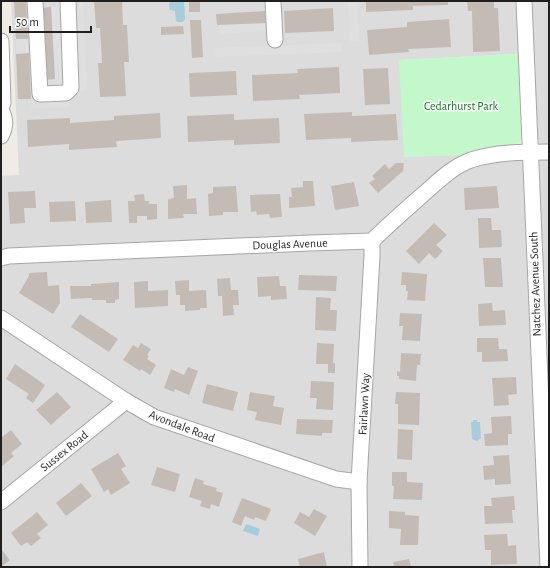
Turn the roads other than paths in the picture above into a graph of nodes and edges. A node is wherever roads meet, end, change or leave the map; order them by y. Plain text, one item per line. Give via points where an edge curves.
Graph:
1 (35, 1) edge
2 (68, 1) edge
3 (273, 1) edge
4 (524, 1) edge
5 (275, 40) dead end
6 (1, 41) edge
7 (1, 106) edge
8 (1, 110) edge
9 (1, 136) edge
10 (530, 152) junction
11 (549, 152) edge
12 (372, 241) junction
13 (1, 258) edge
14 (1, 318) edge
15 (126, 401) junction
16 (359, 482) junction
17 (1, 502) edge
18 (360, 567) edge
19 (548, 567) edge

1 - 2 street via 40,94 66,93 71,88
3 - 5 street
4 - 10 street, Natchez Avenue South
6 - 7 street
8 - 9 street via 5,124
10 - 11 street
10 - 12 street via 484,157 456,168
10 - 19 street, Natchez Avenue South
12 - 13 street, Douglas Avenue
12 - 16 street, Fairlawn Way
14 - 15 street, Avondale Road
15 - 16 street, Avondale Road via 154,417 179,426 336,479
15 - 17 street, Sussex Road
16 - 18 street, Fairlawn Way

